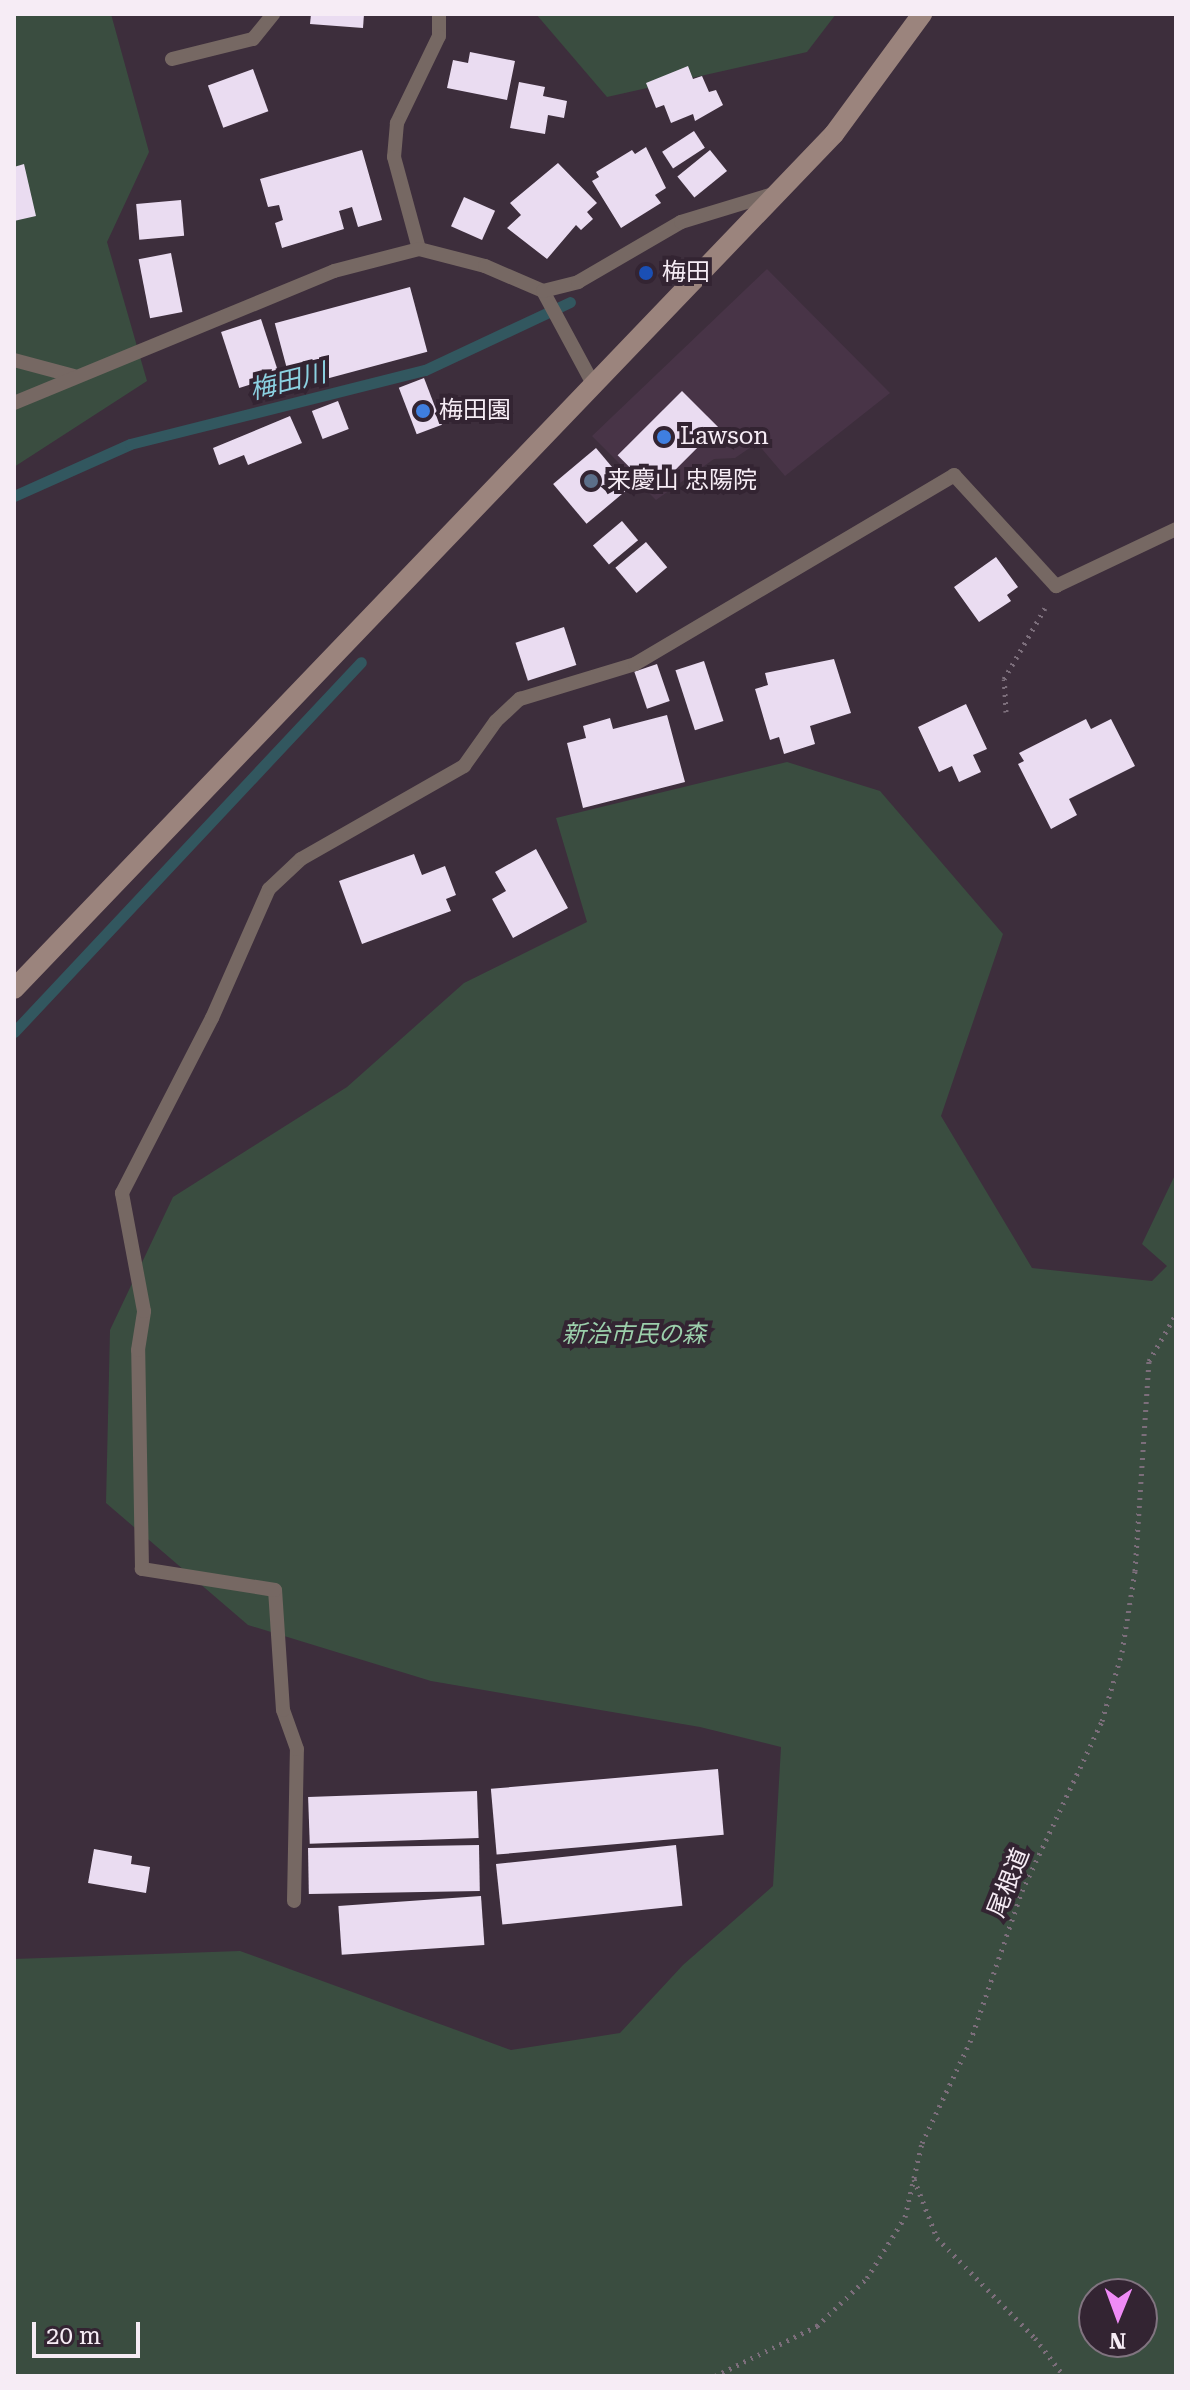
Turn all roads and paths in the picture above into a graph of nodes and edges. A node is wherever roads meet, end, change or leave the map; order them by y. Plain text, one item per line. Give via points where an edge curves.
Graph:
1 (273, 14) edge
2 (439, 14) edge
3 (922, 14) edge
4 (172, 59) dead end
5 (778, 193) junction
6 (419, 249) junction
7 (544, 293) junction
8 (14, 360) edge
9 (74, 376) junction
10 (592, 382) junction
11 (14, 403) edge
12 (1176, 529) edge
13 (1056, 586) junction
14 (1006, 712) dead end
15 (14, 989) edge
16 (1176, 1314) edge
17 (294, 1901) dead end
18 (914, 2178) junction
19 (715, 2376) edge
20 (1064, 2376) edge

1 - 4 lane via 253,39
2 - 6 lane via 439,36 397,123 394,157
3 - 5 street via 834,134
5 - 7 lane via 681,222 578,282
5 - 10 street
6 - 7 lane via 485,266
6 - 9 lane via 334,271
7 - 10 lane
8 - 9 lane
9 - 11 lane
10 - 15 street
12 - 13 lane
13 - 14 path via 1004,679
13 - 17 lane via 954,475 635,664 520,699 496,721 464,766 301,859 269,889 212,1018 122,1193 144,1311 138,1350 142,1569 275,1590 283,1710 297,1749
16 - 18 path, 尾根道 via 1149,1361 1135,1571 1102,1721 1022,1891 970,2042 922,2143
18 - 19 path, 尾根道 via 905,2217 867,2278 817,2326
18 - 20 path via 937,2238 1035,2338

